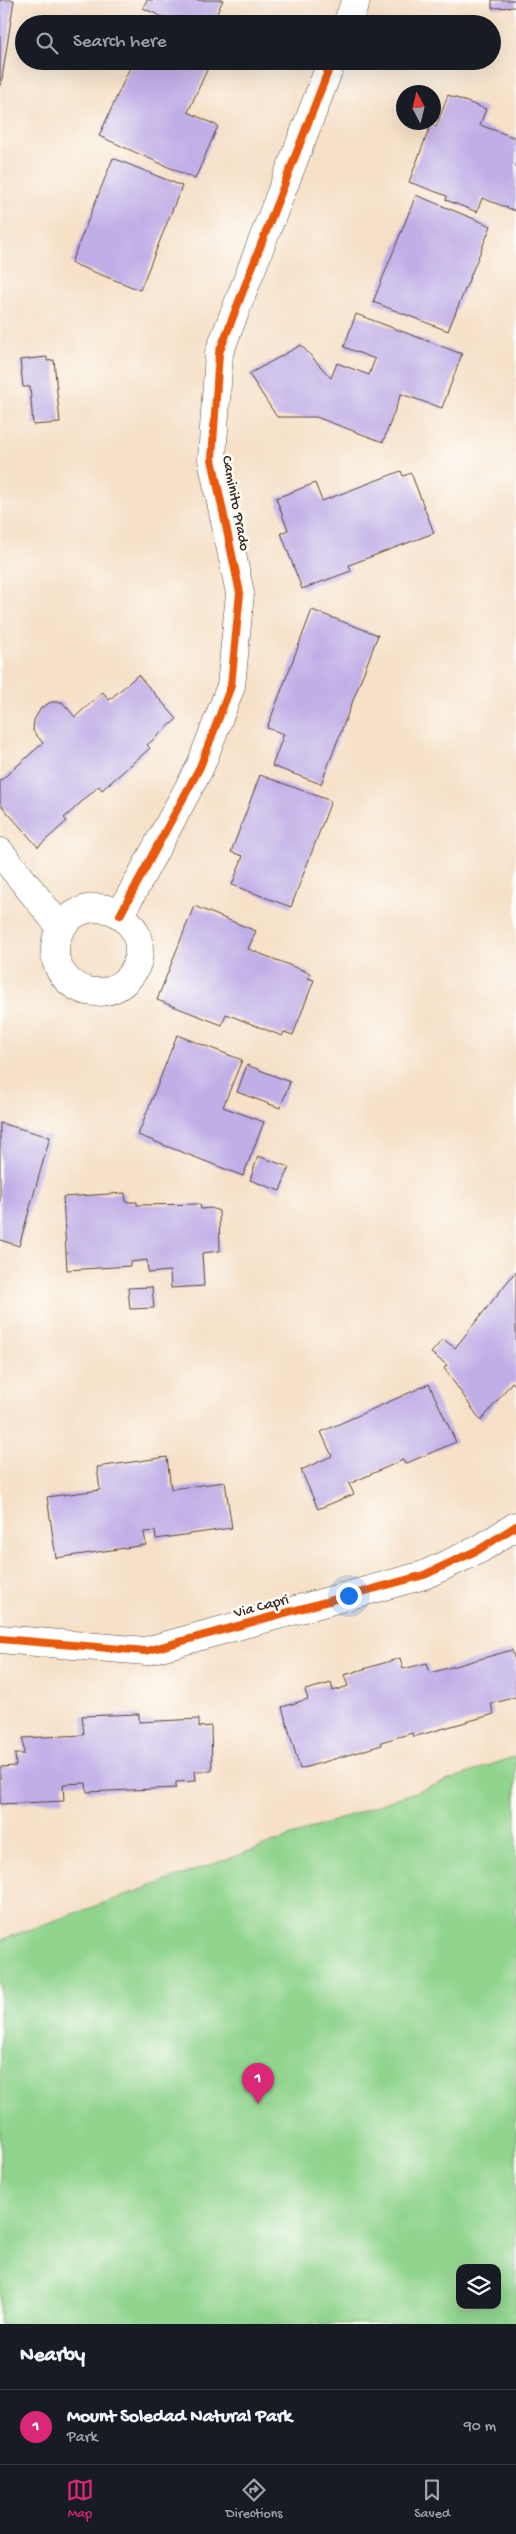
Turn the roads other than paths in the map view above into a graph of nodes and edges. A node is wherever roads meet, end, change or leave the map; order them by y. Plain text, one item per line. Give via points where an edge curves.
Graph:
1 (356, 0) edge
2 (350, 15) edge
3 (329, 70) edge
4 (0, 852) edge
5 (120, 915) junction
6 (61, 928) junction
7 (516, 1526) edge
8 (0, 1639) edge

1 - 2 street
3 - 5 street, Caminito Prado via 219,354 212,459 240,593 231,686 200,767
4 - 6 street
5 - 6 street via 94,908 70,918
5 - 6 street via 130,923 136,935 138,961 124,983 99,993 74,986 57,966 54,953
7 - 8 street, Via Capri via 480,1550 424,1575 146,1651

